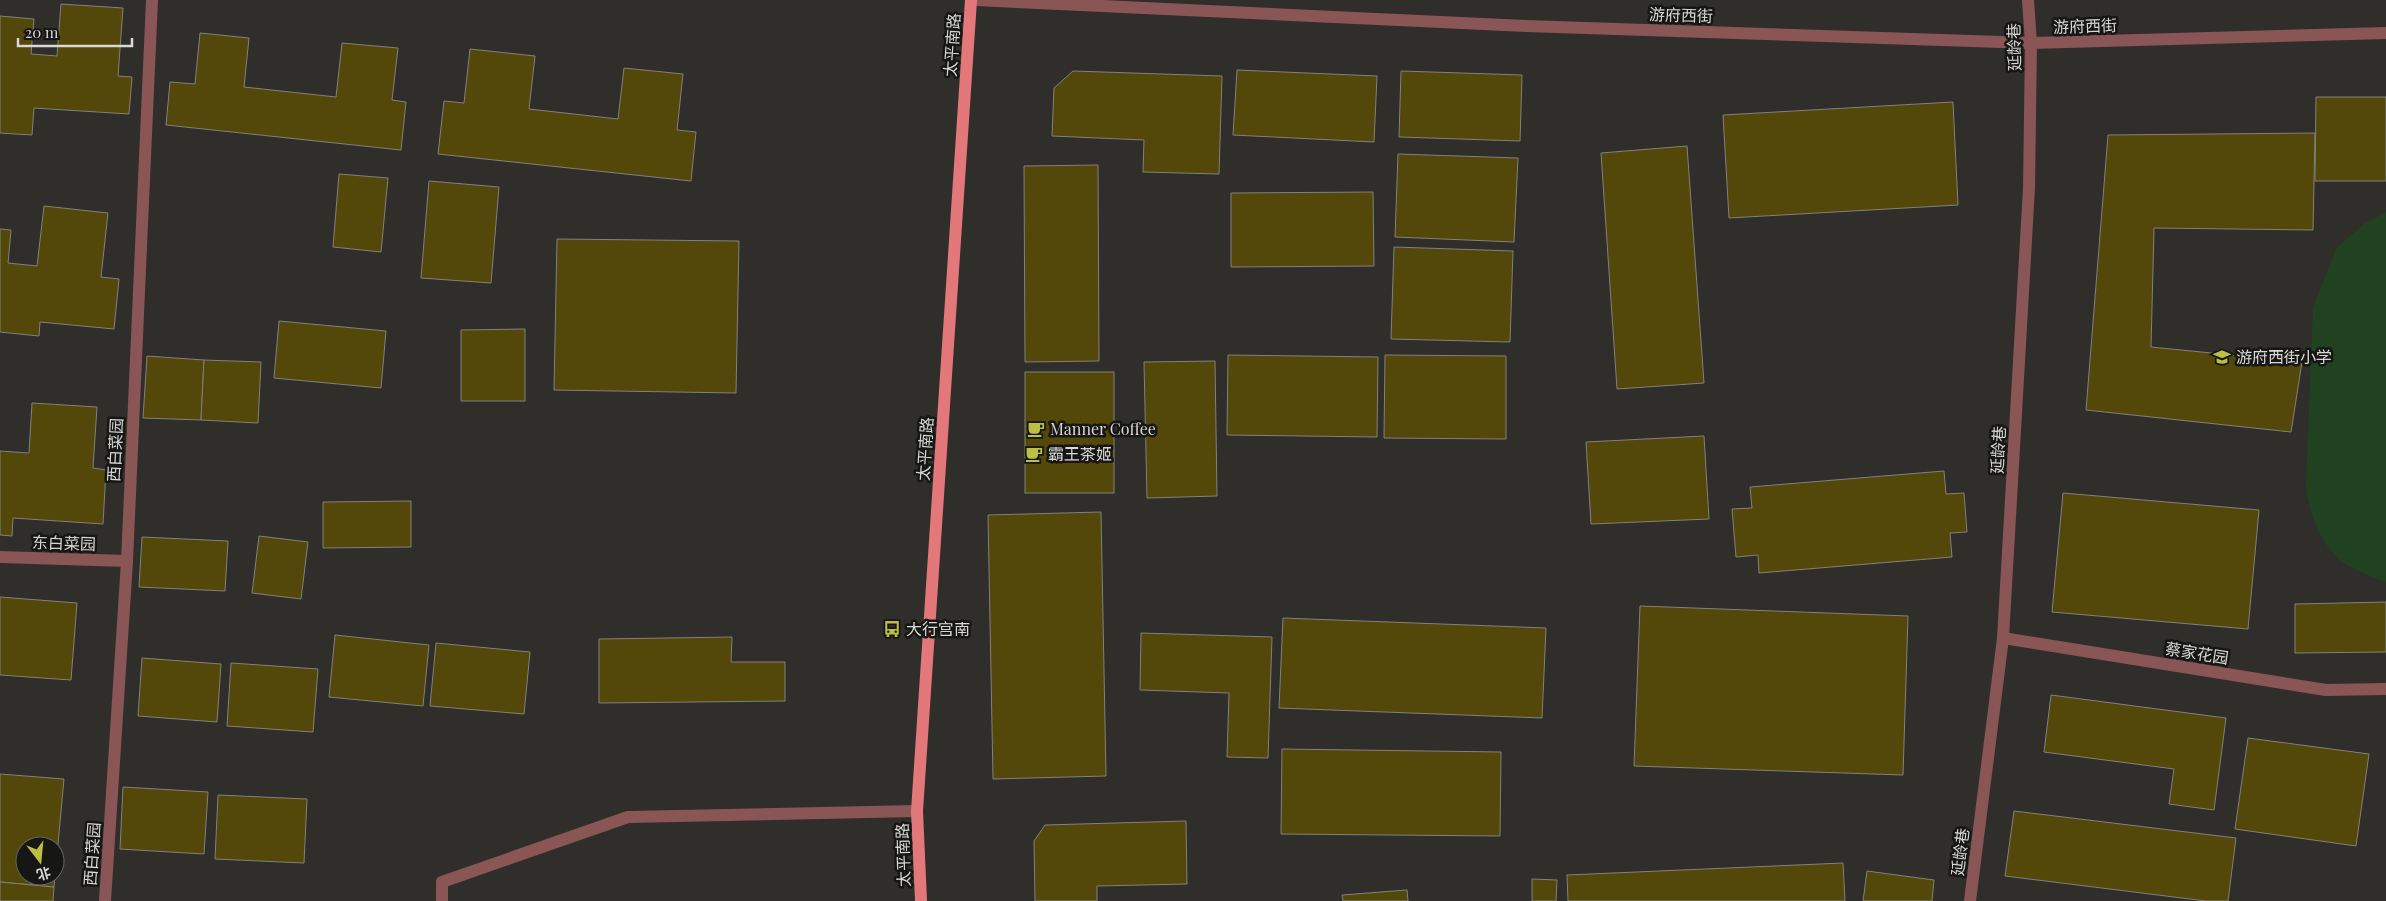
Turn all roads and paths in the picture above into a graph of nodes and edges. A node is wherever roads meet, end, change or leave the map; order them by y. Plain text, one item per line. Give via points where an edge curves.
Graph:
1 (152, 0) edge
2 (971, 0) edge
3 (976, 0) edge
4 (2028, 0) edge
5 (2386, 34) edge
6 (2031, 43) junction
7 (0, 557) edge
8 (127, 561) junction
9 (2003, 638) junction
10 (2386, 689) edge
11 (917, 811) junction
12 (105, 901) edge
13 (442, 901) edge
14 (921, 901) edge
15 (1970, 901) edge

1 - 8 street, 西白菜园
2 - 11 main road, 太平南路
3 - 6 street, 游府西街 via 1526,26
4 - 6 street, 延龄巷
5 - 6 street, 游府西街
6 - 9 street, 延龄巷 via 2029,188
7 - 8 street, 东白菜园
8 - 12 street, 西白菜园
9 - 10 street, 蔡家花园 via 2326,690
9 - 15 street, 延龄巷
11 - 13 street via 628,817 442,882
11 - 14 main road, 太平南路

